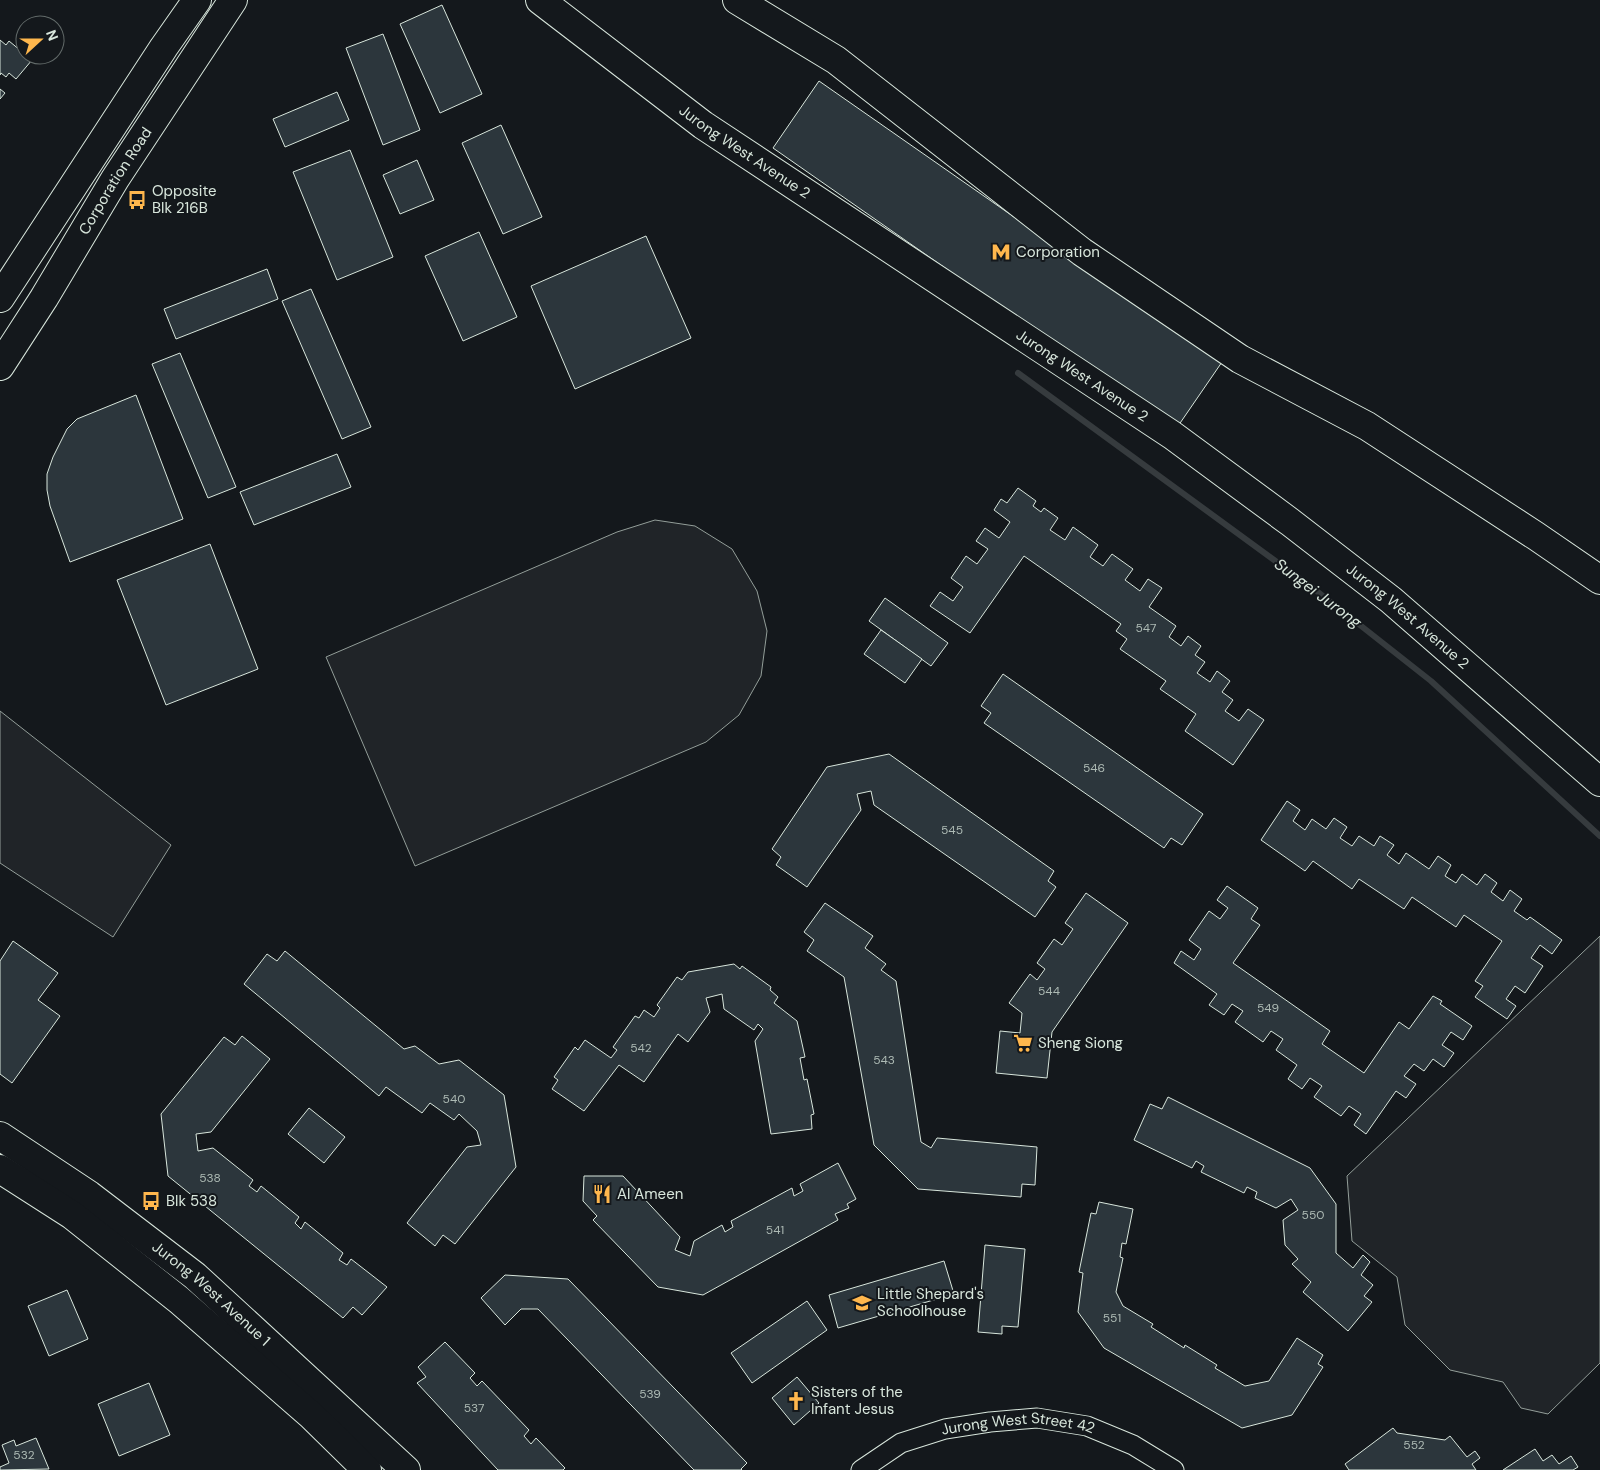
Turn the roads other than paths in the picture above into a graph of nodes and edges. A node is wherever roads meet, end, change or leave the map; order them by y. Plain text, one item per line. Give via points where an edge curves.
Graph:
1 (197, 0) edge
2 (233, 0) edge
3 (540, 0) edge
4 (737, 0) edge
5 (3, 289) edge
6 (0, 366) edge
7 (1600, 580) edge
8 (1600, 782) edge
9 (0, 1136) edge
10 (0, 1170) edge
11 (367, 1470) edge
12 (406, 1470) edge
13 (861, 1470) edge
14 (1174, 1470) edge

1 - 5 main road
2 - 6 main road, Corporation Road via 115,179
3 - 8 main road, Jurong West Avenue 2 via 704,125 1172,435 1290,522 1391,600
4 - 7 main road via 836,60 1082,252 1216,343 1367,426
9 - 12 main road, Jurong West Avenue 1 via 89,1194 195,1276
10 - 11 main road, Jurong West Avenue 1 via 72,1215 179,1300 312,1416
13 - 14 street, Jurong West Street 42 via 901,1443 945,1429 1037,1418 1087,1426 1134,1445

